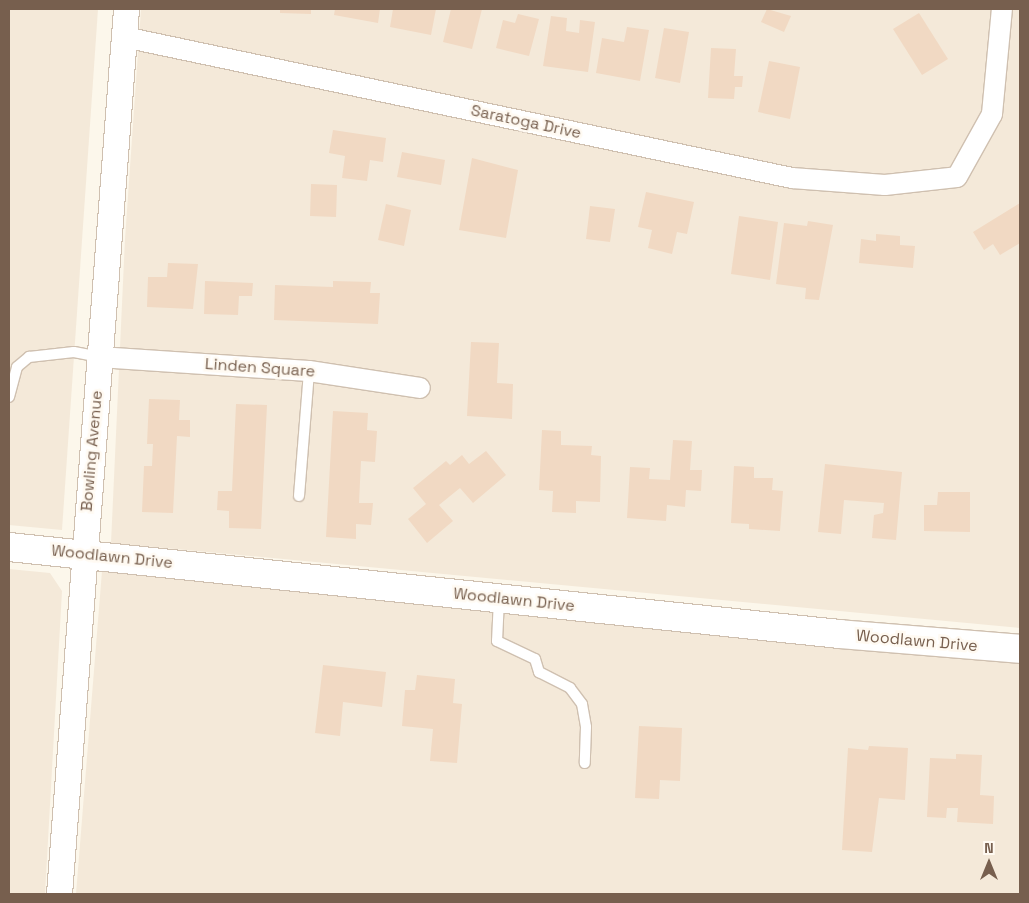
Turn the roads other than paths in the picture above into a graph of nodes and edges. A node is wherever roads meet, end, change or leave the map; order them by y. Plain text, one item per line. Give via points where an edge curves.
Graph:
1 (126, 9) edge
2 (1002, 9) edge
3 (124, 37) junction
4 (100, 357) junction
5 (309, 371) junction
6 (420, 388) dead end
7 (9, 397) edge
8 (299, 496) dead end
9 (9, 547) edge
10 (83, 554) junction
11 (499, 598) junction
12 (1020, 649) edge
13 (585, 763) dead end
14 (59, 894) edge

1 - 3 street, Bowling Avenue
2 - 3 street, Saratoga Drive via 992,114 957,178 885,184 792,178
3 - 4 street, Bowling Avenue
4 - 5 street, Linden Square
4 - 7 lane via 74,352 29,357 17,367
4 - 10 street, Bowling Avenue
5 - 6 street, Linden Square
5 - 8 lane
9 - 10 main road, Woodlawn Drive
10 - 11 main road, Woodlawn Drive
10 - 14 street, Bowling Avenue
11 - 12 main road, Woodlawn Drive via 839,634
11 - 13 lane via 497,642 535,659 539,672 570,688 582,704 586,727

